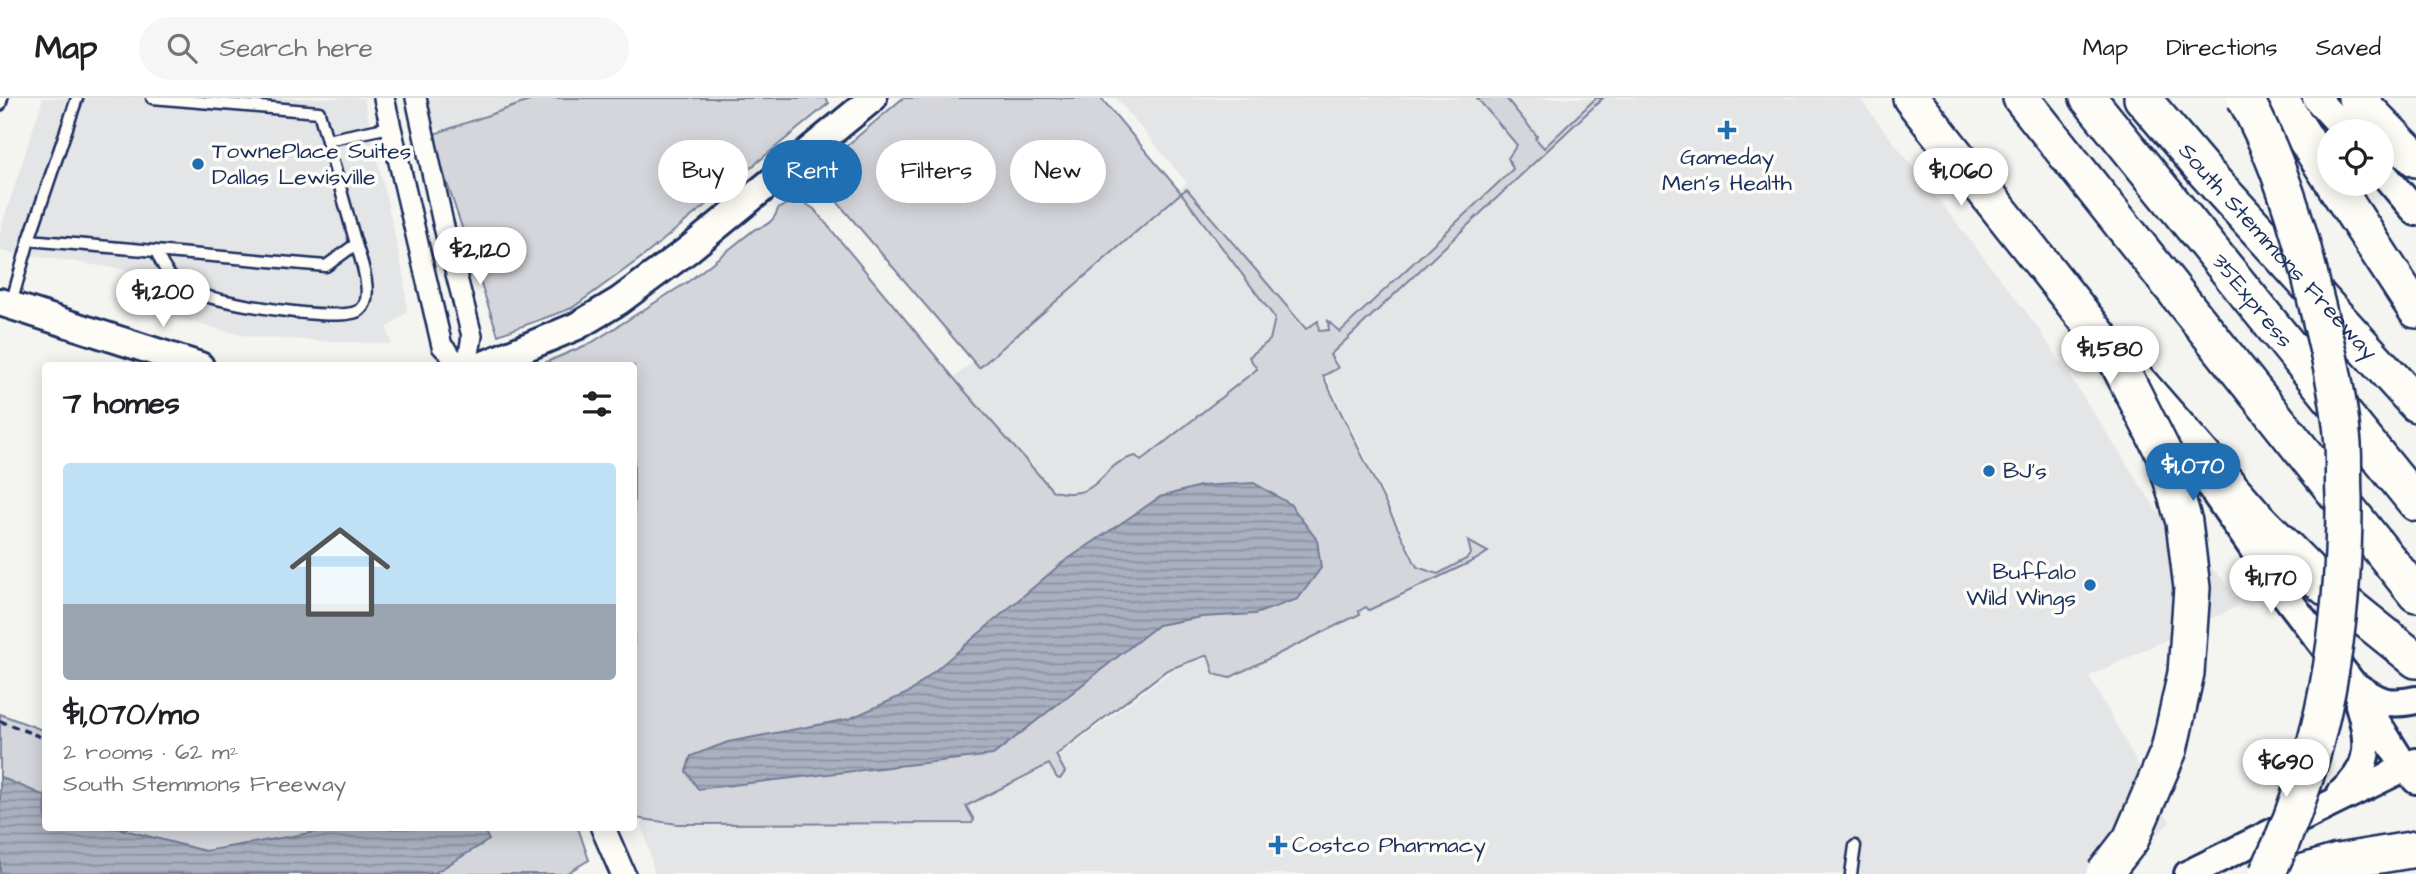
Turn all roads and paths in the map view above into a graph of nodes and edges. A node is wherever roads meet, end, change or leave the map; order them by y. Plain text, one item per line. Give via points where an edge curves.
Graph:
1 (2, 98) edge
2 (77, 98) edge
3 (152, 98) edge
4 (384, 98) edge
5 (416, 98) edge
6 (873, 98) edge
7 (1900, 98) edge
8 (1911, 98) edge
9 (2021, 98) edge
10 (2088, 98) edge
11 (2142, 98) edge
12 (2245, 98) edge
13 (2279, 98) edge
14 (2333, 101) edge
15 (0, 105) edge
16 (2341, 119) edge
17 (390, 127) junction
18 (327, 140) junction
19 (2317, 157) edge
20 (2416, 159) edge
21 (2394, 186) edge
22 (2342, 196) edge
23 (2416, 212) edge
24 (29, 240) junction
25 (356, 244) junction
26 (157, 253) junction
27 (6, 304) edge
28 (2416, 310) edge
29 (2113, 353) junction
30 (187, 362) edge
31 (457, 362) edge
32 (468, 362) edge
33 (491, 362) edge
34 (2416, 404) edge
35 (2416, 503) edge
36 (2416, 594) edge
37 (2416, 660) edge
38 (2352, 683) junction
39 (2416, 700) edge
40 (0, 721) edge
41 (42, 737) edge
42 (2412, 770) edge
43 (2327, 804) junction
44 (604, 831) edge
45 (1855, 846) dead end
46 (2416, 849) edge
47 (623, 874) edge
48 (1851, 874) edge
49 (2104, 874) edge
50 (2188, 874) edge
51 (2267, 874) edge
52 (2298, 874) edge

1 - 15 lane
2 - 24 lane
3 - 18 lane via 319,112
4 - 17 street
5 - 32 street via 472,336
6 - 33 main road via 619,301 577,326
7 - 38 main road via 2139,384 2284,594
8 - 29 highway
9 - 36 highway
10 - 35 highway, 35Express
11 - 34 highway, South Stemmons Freeway
12 - 51 highway, bridge via 2273,157 2304,248 2331,365 2343,444 2344,533 2337,638 2301,792
13 - 19 highway
14 - 16 main road
14 - 20 highway
17 - 18 lane
17 - 31 street via 442,346
18 - 25 lane
21 - 23 main road
22 - 28 highway
24 - 26 lane
24 - 27 lane
25 - 26 lane via 326,266
25 - 26 lane via 366,273 366,302 350,314 287,313 192,292 171,278
27 - 30 main road
29 - 37 highway, bridge via 2285,547 2323,585
29 - 49 highway, bridge via 2164,454 2183,522 2192,588 2186,673 2169,750 2132,839
38 - 39 main road via 2377,701
38 - 42 main road
38 - 43 main road via 2365,724 2366,761 2354,781
40 - 41 path
42 - 43 main road
43 - 50 main road
44 - 47 street
45 - 48 lane
46 - 52 highway

